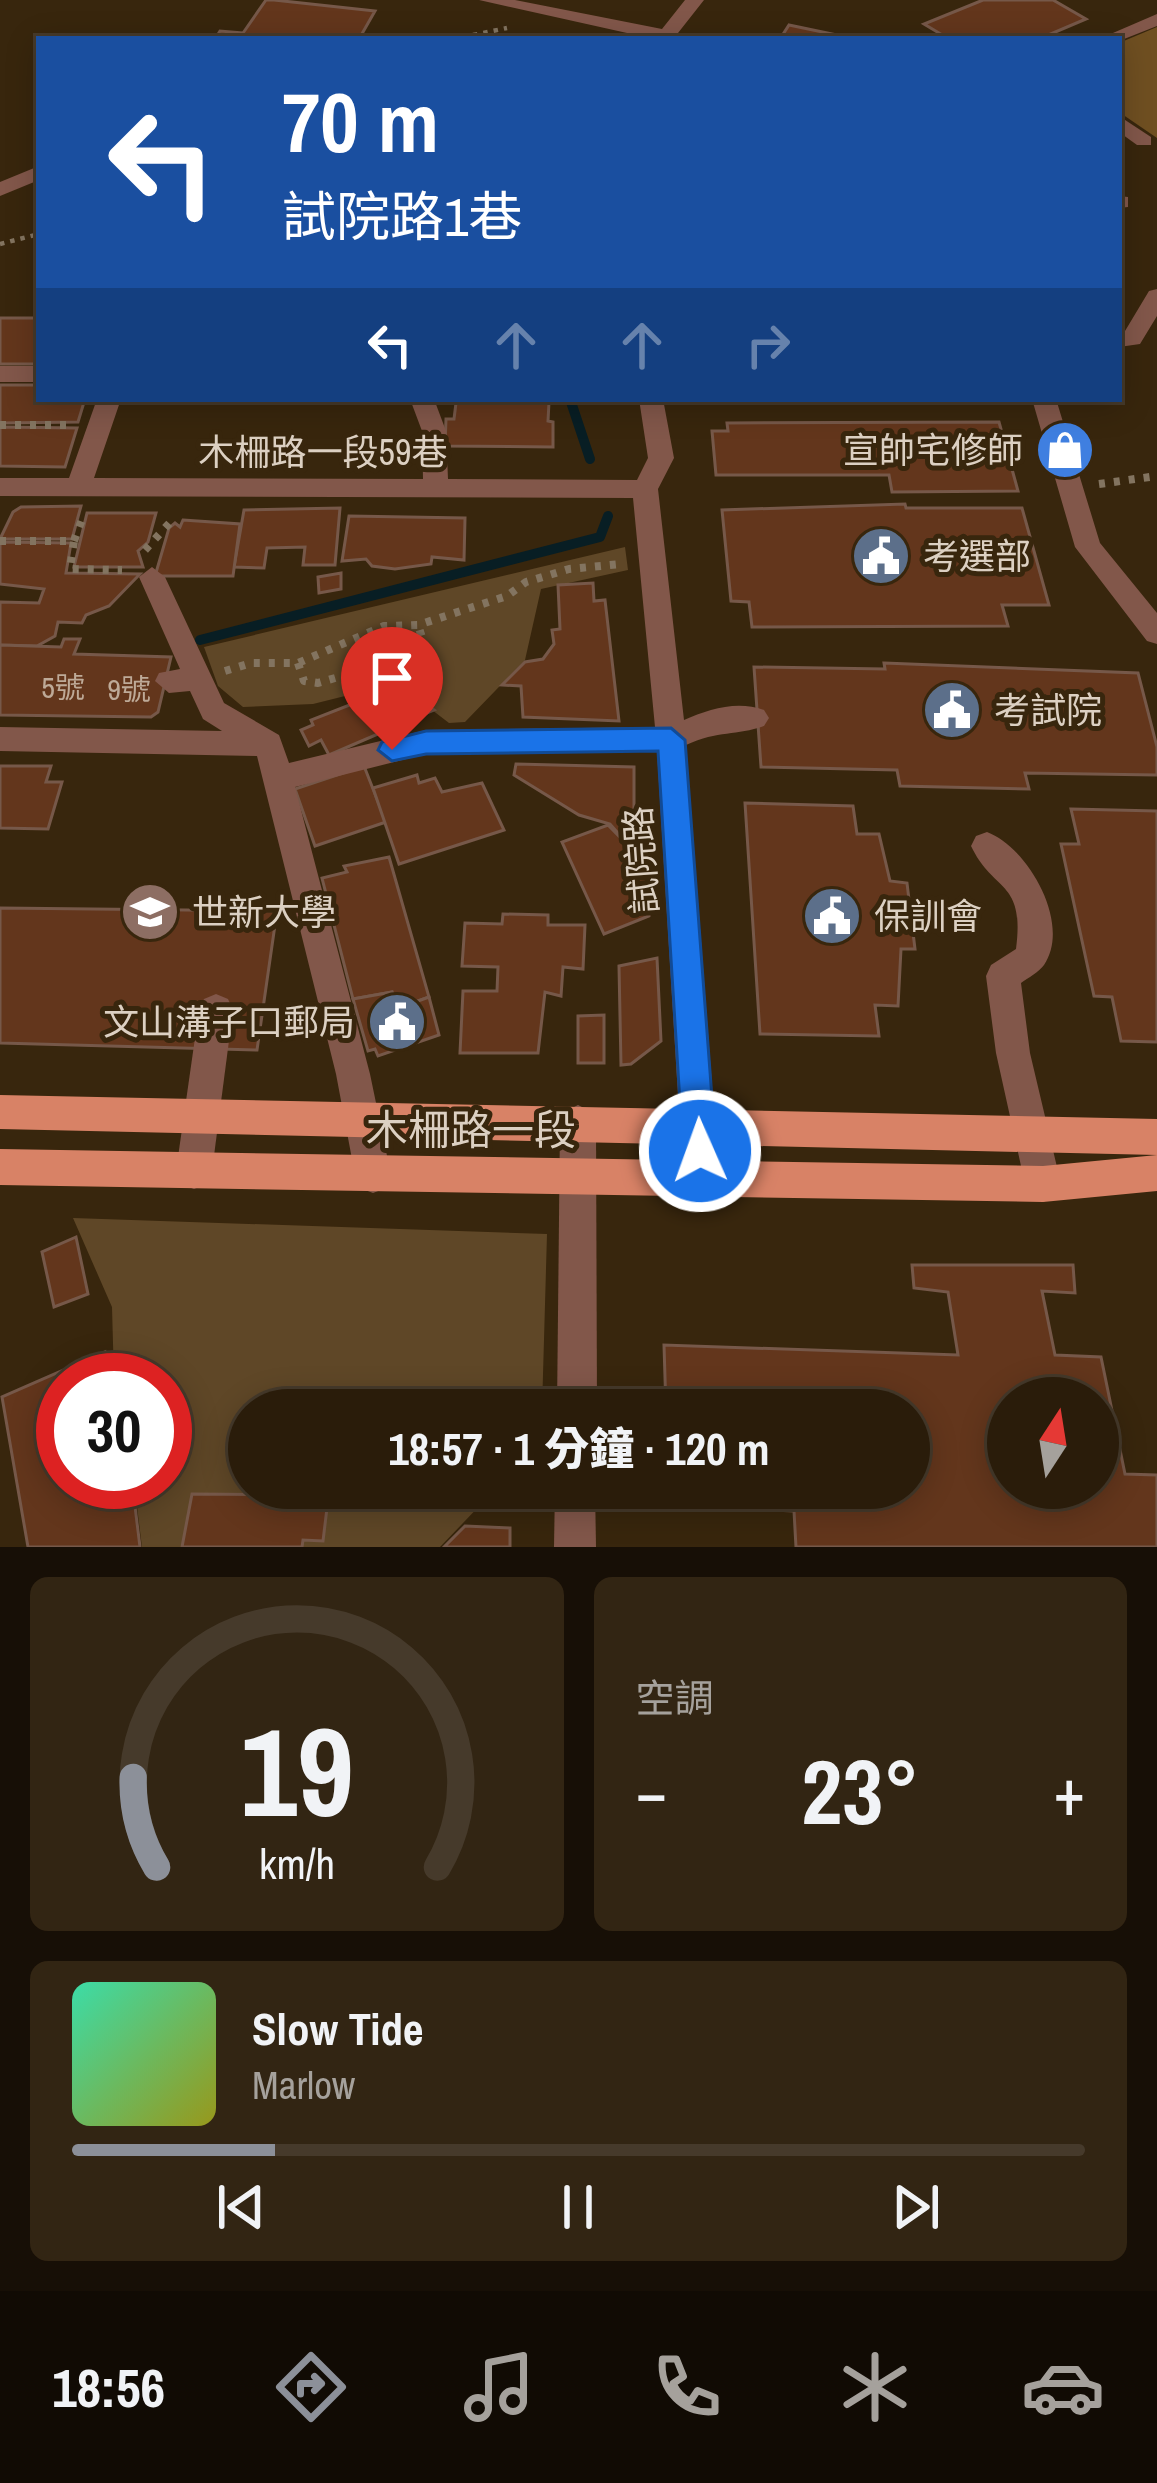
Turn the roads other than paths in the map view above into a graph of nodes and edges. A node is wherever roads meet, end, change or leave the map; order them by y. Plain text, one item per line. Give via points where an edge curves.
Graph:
1 (488, 0) edge
2 (695, 0) edge
3 (1157, 20) edge
4 (669, 36) edge
5 (675, 36) edge
6 (1116, 36) edge
7 (1122, 124) edge
8 (1144, 141) dead end
9 (36, 173) edge
10 (0, 190) edge
11 (1157, 296) edge
12 (1122, 339) edge
13 (0, 374) edge
14 (36, 374) edge
15 (108, 402) edge
16 (423, 402) edge
17 (1045, 402) edge
18 (663, 412) edge
19 (436, 488) junction
20 (645, 489) junction
21 (2, 492) edge
22 (82, 496) junction
23 (149, 574) road end
24 (1157, 591) edge
25 (1127, 594) junction
26 (1157, 633) edge
27 (200, 679) junction
28 (169, 681) dead end
29 (754, 718) dead end
30 (0, 739) edge
31 (671, 740) junction
32 (269, 744) junction
33 (281, 777) junction
34 (987, 846) dead end
35 (216, 1010) dead end
36 (0, 1112) edge
37 (201, 1116) junction
38 (363, 1120) junction
39 (578, 1123) junction
40 (698, 1125) junction
41 (1032, 1134) junction
42 (1157, 1137) edge
43 (0, 1167) edge
44 (194, 1171) junction
45 (1157, 1173) edge
46 (373, 1175) junction
47 (578, 1175) junction
48 (701, 1177) junction
49 (1043, 1184) junction
50 (577, 1389) edge
51 (575, 1509) edge
52 (574, 1547) edge

1 - 4 street
2 - 5 street
3 - 6 street
7 - 8 street
9 - 10 street
11 - 12 street via 1132,339
13 - 14 street
15 - 22 street
16 - 19 street via 434,431
17 - 25 street via 1088,547
18 - 20 street, 試院路 via 661,458
19 - 20 street, 木柵路一段59巷
19 - 22 street, 木柵路一段59巷
20 - 31 street, 試院路
21 - 22 street, 木柵路一段59巷
23 - 27 street
24 - 25 street
25 - 26 street
27 - 28 street
27 - 32 street via 213,712
29 - 31 street via 715,719
30 - 32 street
31 - 33 street via 426,742
31 - 40 street, 試院路
32 - 33 street
33 - 38 street
34 - 41 street via 1026,882 1037,915 1031,957 1004,976
35 - 37 street
36 - 37 main road, 木柵路一段
37 - 38 main road, 木柵路一段
37 - 44 street
38 - 39 main road, 木柵路一段
38 - 46 street
39 - 40 main road, 木柵路一段
39 - 47 street
40 - 41 main road, 木柵路一段
40 - 48 street, 試院路
41 - 42 main road, 木柵路一段
41 - 49 street
43 - 44 main road, 木柵路一段
44 - 46 main road, 木柵路一段
45 - 49 main road, 木柵路一段
46 - 47 main road, 木柵路一段
47 - 48 main road, 木柵路一段
47 - 50 street
48 - 49 main road, 木柵路一段
51 - 52 street

